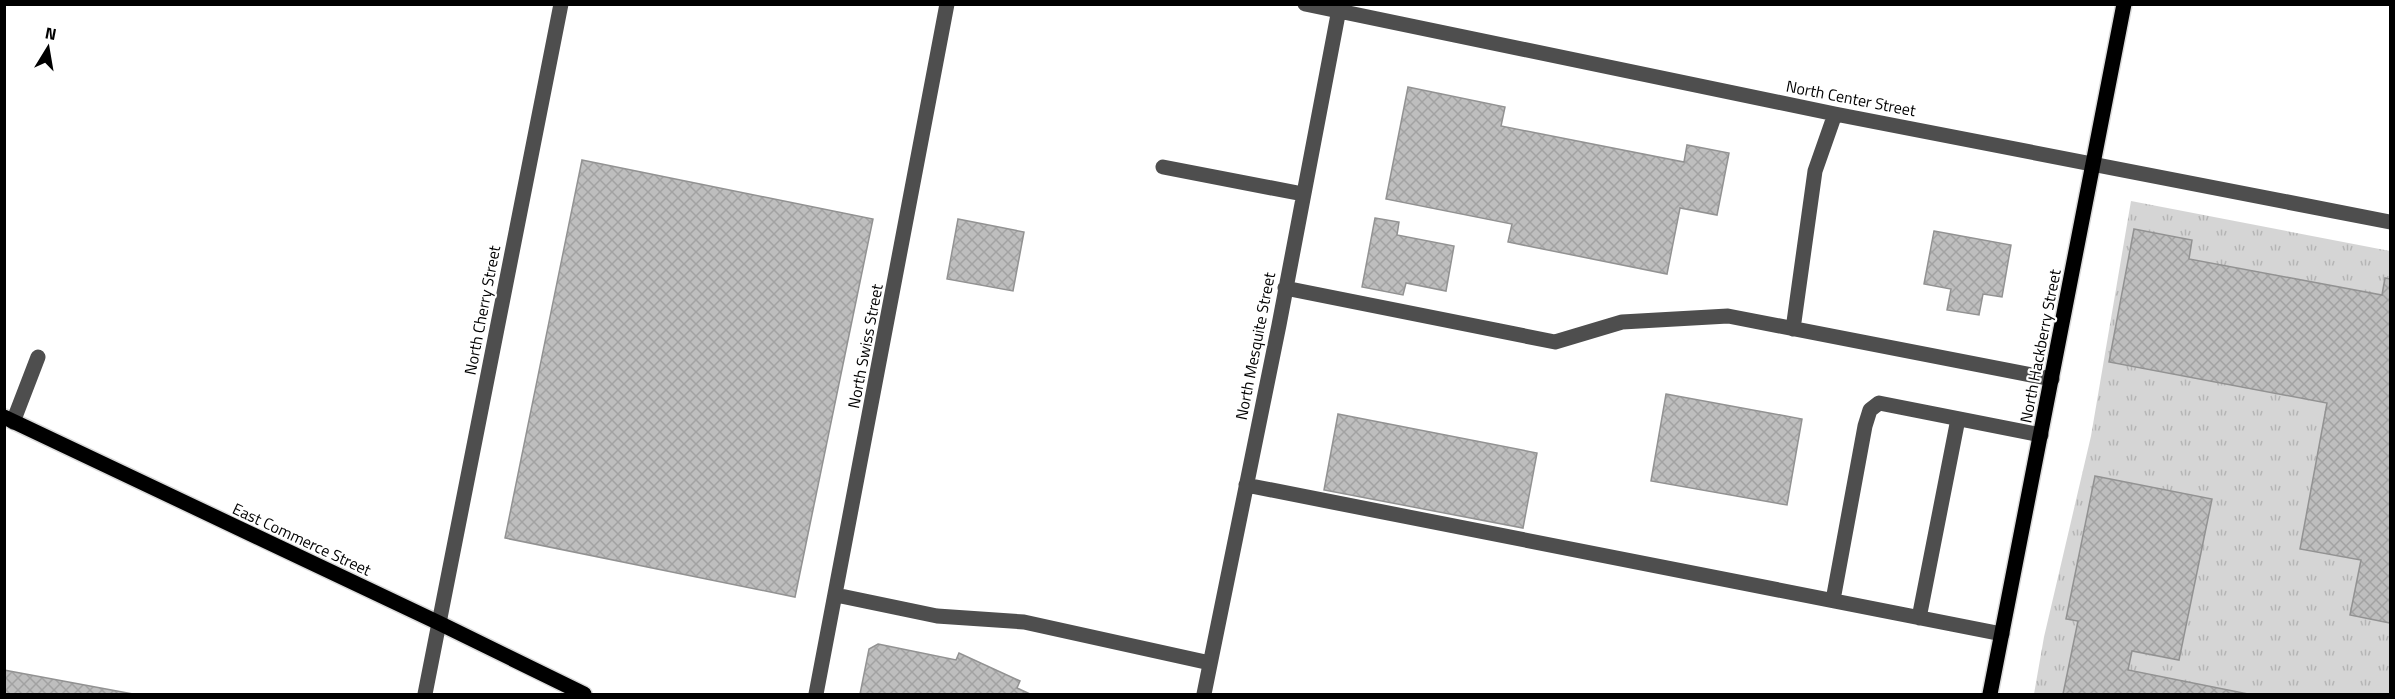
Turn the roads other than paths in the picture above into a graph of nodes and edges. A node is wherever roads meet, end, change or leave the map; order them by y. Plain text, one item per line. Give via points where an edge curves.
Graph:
1 (561, 4) edge
2 (947, 4) edge
3 (1305, 4) edge
4 (2124, 4) edge
5 (1339, 8) edge
6 (1835, 114) junction
7 (2093, 164) junction
8 (1163, 167) dead end
9 (1303, 194) junction
10 (2391, 222) edge
11 (1285, 288) junction
12 (1793, 328) junction
13 (38, 357) dead end
14 (2052, 379) junction
15 (9, 419) edge
16 (1958, 419) junction
17 (2041, 435) junction
18 (1246, 485) junction
19 (836, 595) junction
20 (1833, 600) junction
21 (1919, 618) junction
22 (439, 623) junction
23 (2002, 634) junction
24 (1210, 663) junction
25 (425, 694) edge
26 (584, 694) edge
27 (816, 694) edge
28 (1204, 694) edge
29 (1990, 694) edge

1 - 22 street, North Cherry Street
2 - 19 street, North Swiss Street
3 - 5 street, North Center Street
4 - 7 main road, North Hackberry Street
5 - 6 street, North Center Street
5 - 9 street, North Mesquite Street
6 - 7 street, North Center Street
6 - 12 street via 1815,171
7 - 10 street, North Center Street
7 - 14 main road, North Hackberry Street
8 - 9 street
9 - 11 street, North Mesquite Street
11 - 12 street via 1555,342 1622,322 1728,316
11 - 18 street, North Mesquite Street
12 - 14 street
13 - 15 street
14 - 17 main road, North Hackberry Street
15 - 22 main road, East Commerce Street
16 - 17 street
16 - 20 street via 1879,403 1870,410
16 - 21 street
17 - 23 main road, North Hackberry Street
18 - 20 street
18 - 24 street, North Mesquite Street
19 - 24 street via 938,616 1024,622
19 - 27 street, North Swiss Street
20 - 21 street
21 - 23 street
22 - 25 street, North Cherry Street
22 - 26 main road, East Commerce Street
23 - 29 main road, North Hackberry Street
24 - 28 street, North Mesquite Street

